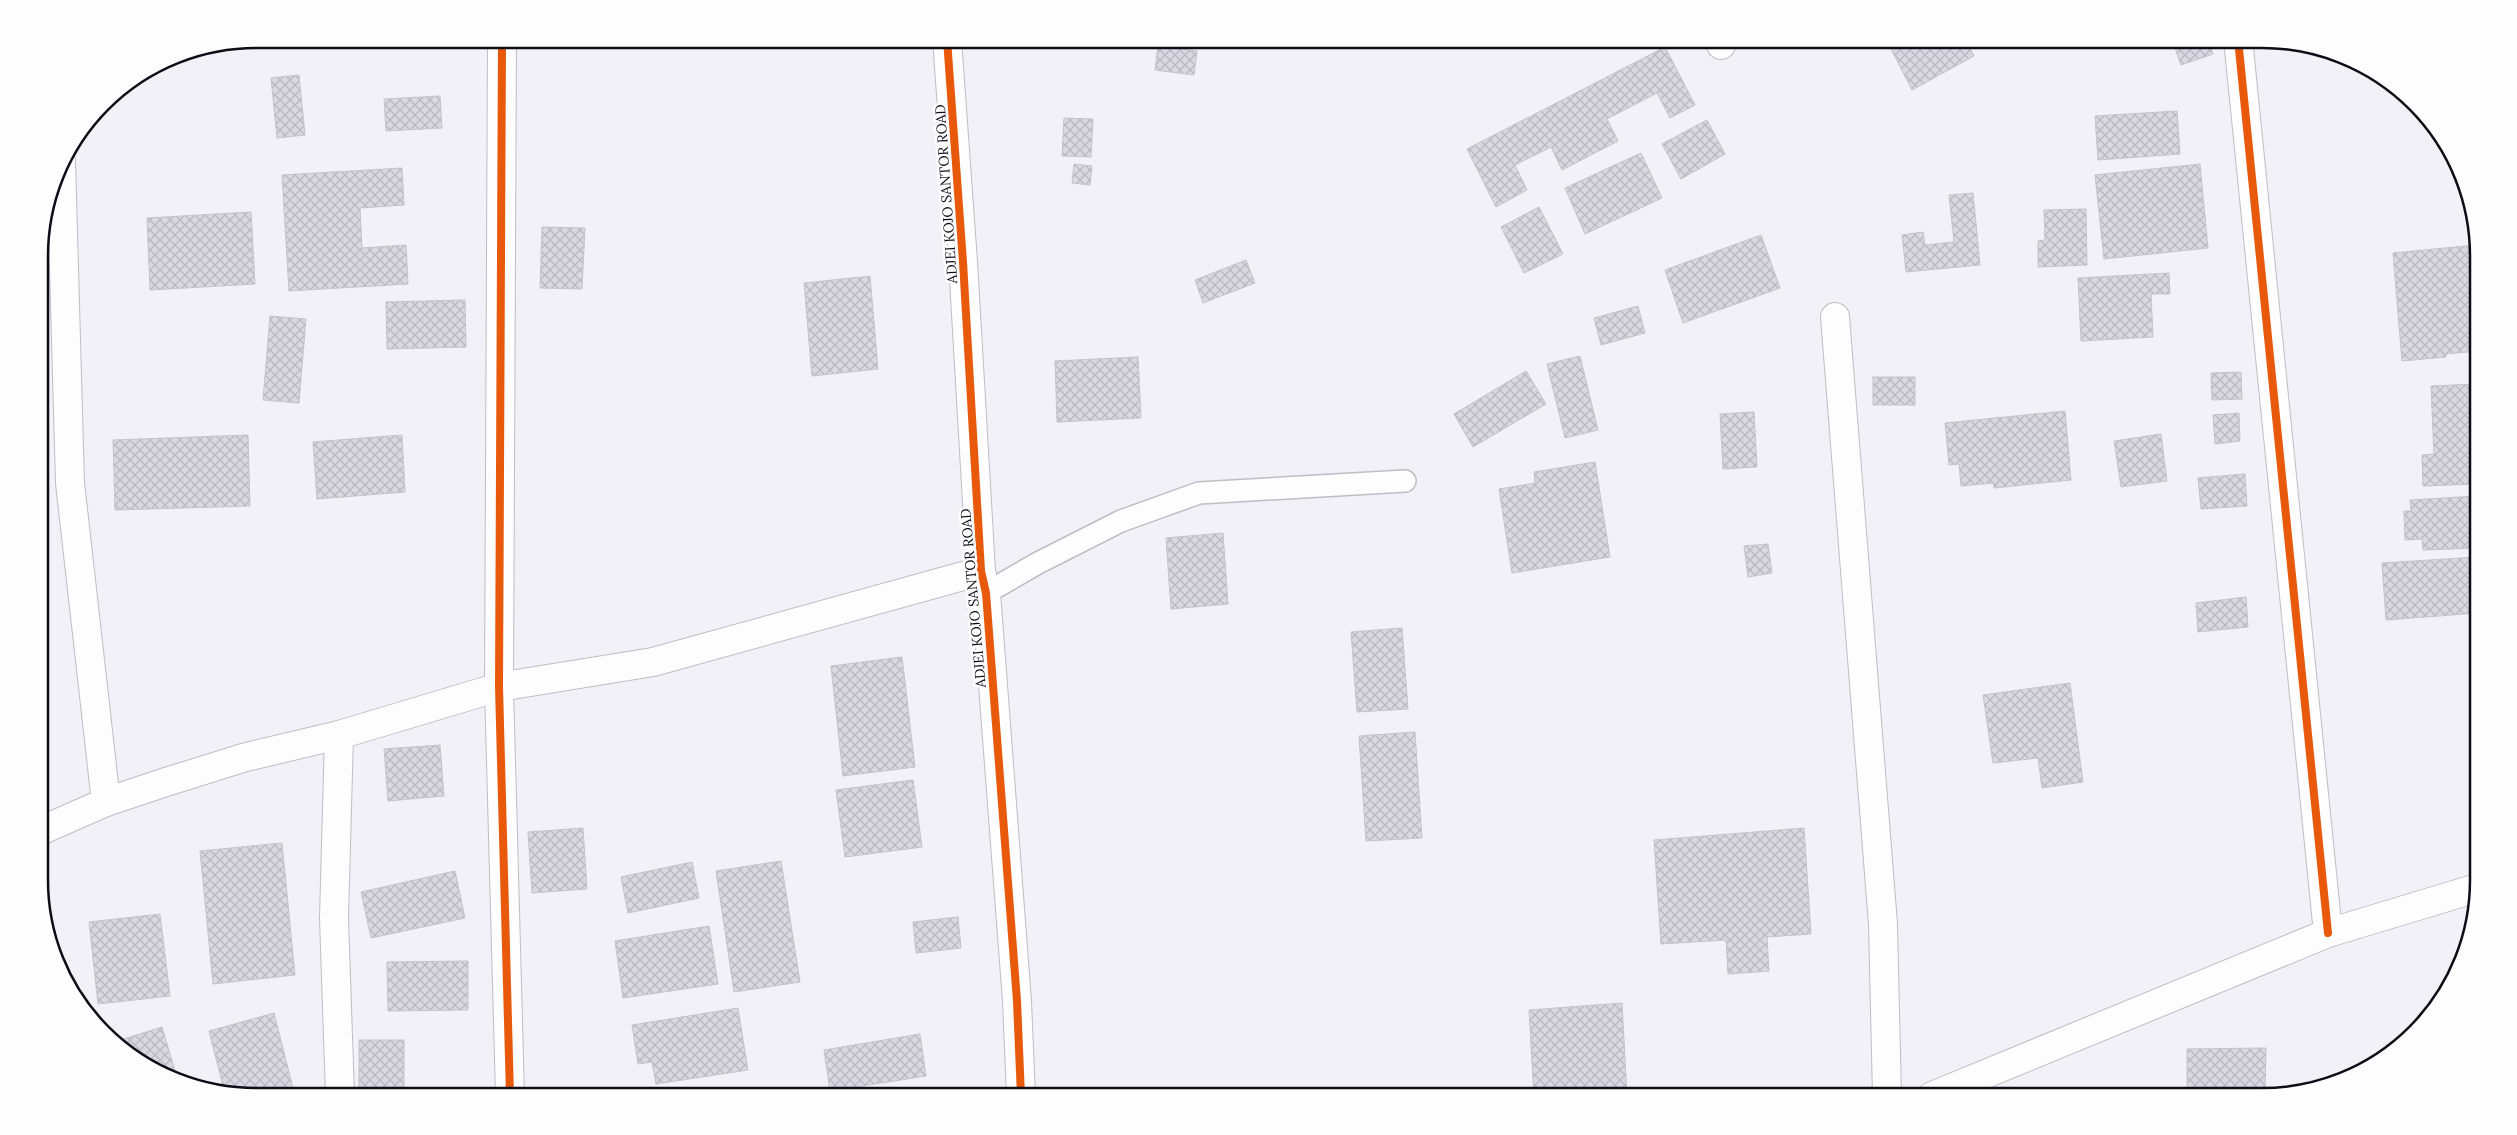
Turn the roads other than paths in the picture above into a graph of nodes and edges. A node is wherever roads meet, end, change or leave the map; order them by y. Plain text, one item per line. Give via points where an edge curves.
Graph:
1 (502, 48) edge
2 (948, 48) edge
3 (2239, 48) edge
4 (59, 189) edge
5 (51, 295) edge
6 (1835, 317) dead end
7 (1405, 481) dead end
8 (984, 582) junction
9 (499, 687) junction
10 (339, 735) junction
11 (106, 802) junction
12 (48, 827) edge
13 (2469, 890) edge
14 (2328, 933) junction
15 (340, 1088) edge
16 (510, 1088) edge
17 (1021, 1088) edge
18 (1887, 1088) edge
19 (1951, 1088) edge

1 - 9 street
2 - 8 street, ADJEI KOJO SANTOR ROAD
3 - 14 street
4 - 5 street
5 - 11 street
6 - 18 street via 1882,924
7 - 8 lane via 1199,493 1121,522 1038,562
8 - 9 street via 653,662
8 - 17 street, ADJEI KOJO SANTOR ROAD via 1017,1001
9 - 10 street
9 - 16 street
10 - 11 street via 246,758
10 - 15 street via 334,918
11 - 12 street
13 - 14 street
14 - 19 street

